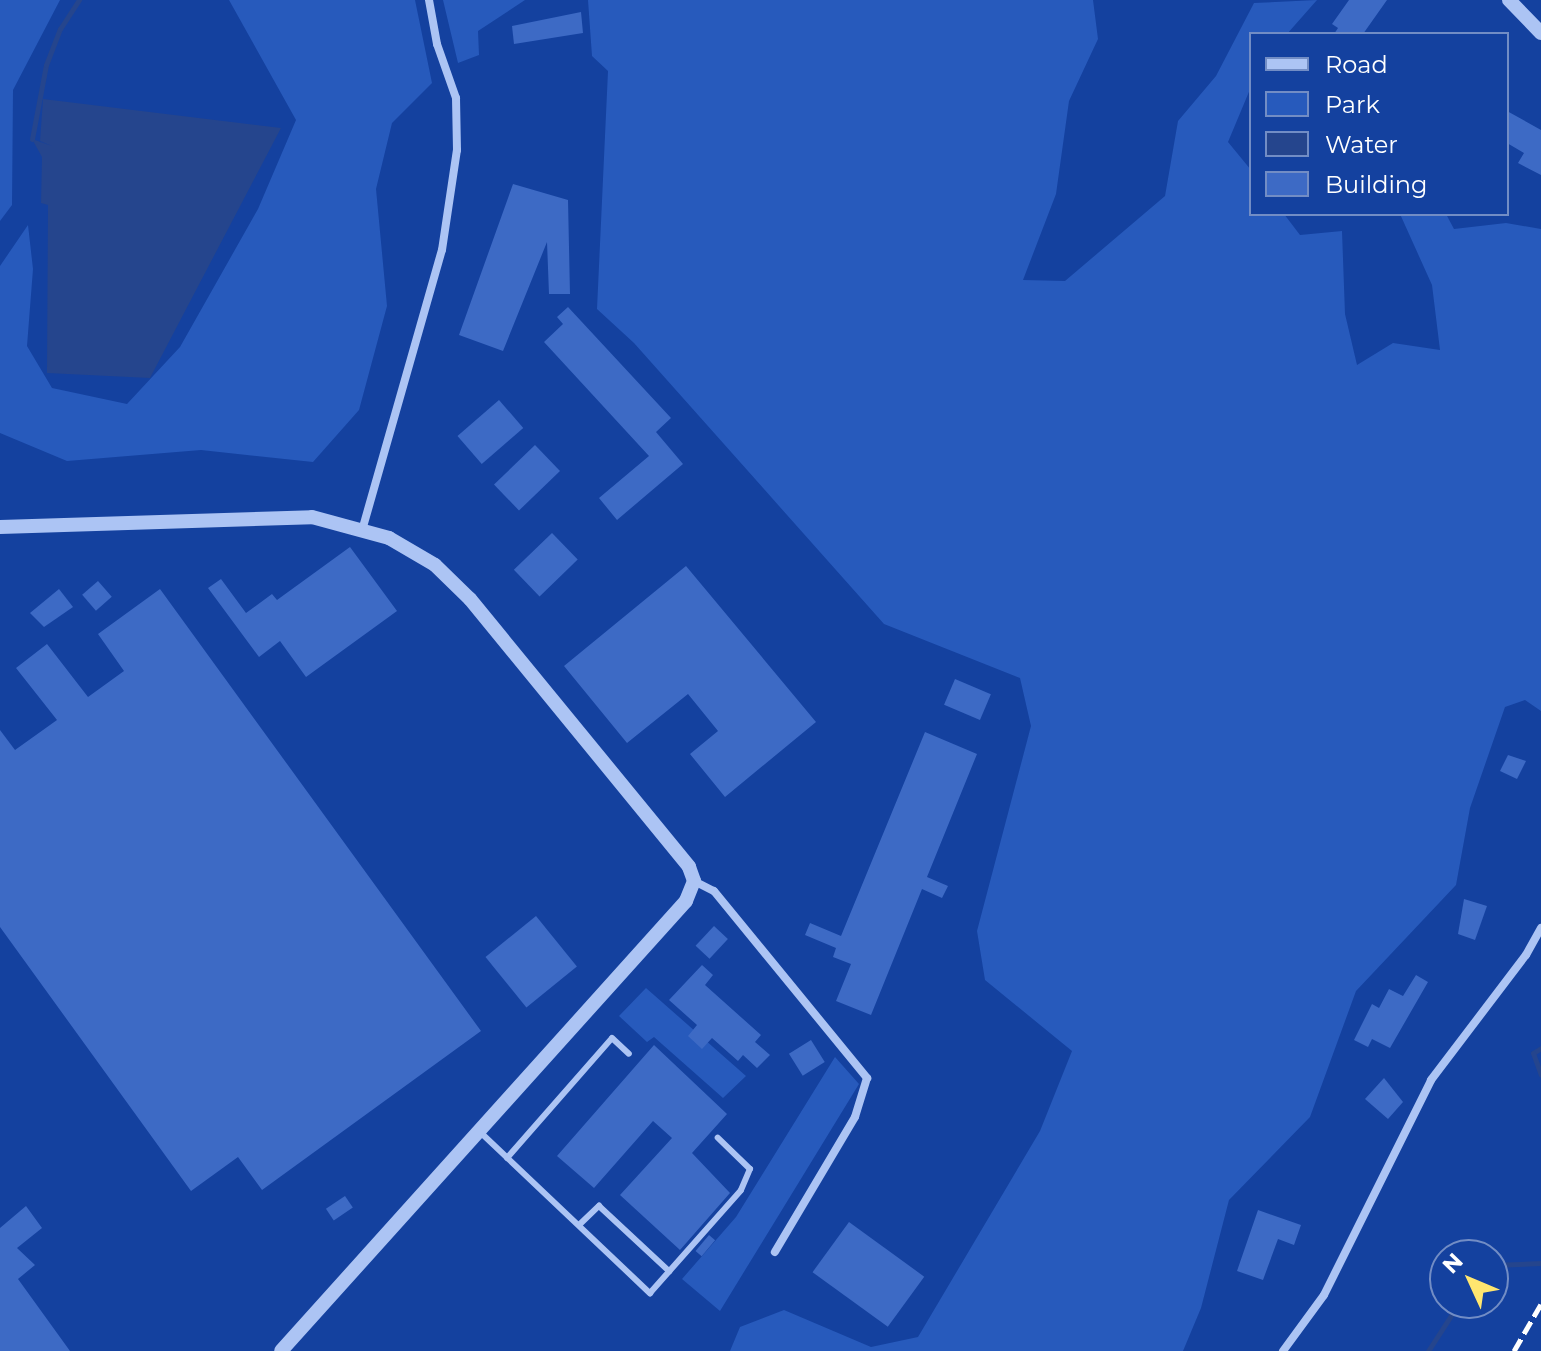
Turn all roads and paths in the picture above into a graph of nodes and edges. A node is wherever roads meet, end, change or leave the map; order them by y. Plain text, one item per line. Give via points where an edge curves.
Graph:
1 (429, 0) edge
2 (1509, 0) edge
3 (1541, 33) edge
4 (0, 527) edge
5 (363, 527) junction
6 (694, 881) junction
7 (1541, 928) edge
8 (629, 1054) dead end
9 (479, 1131) junction
10 (718, 1138) dead end
11 (507, 1158) junction
12 (579, 1225) junction
13 (775, 1252) dead end
14 (669, 1271) junction
15 (281, 1351) edge
16 (1283, 1351) edge

1 - 5 street via 456,98 457,150 442,250
2 - 3 street
4 - 5 street via 312,517
5 - 6 street via 411,549 470,599 673,846
6 - 9 street via 686,901
6 - 13 street via 714,891 867,1078 855,1117
7 - 16 street via 1431,1080 1324,1295
8 - 11 lane via 612,1038
9 - 11 lane
9 - 15 street
10 - 14 lane via 750,1169 741,1190
11 - 12 lane
12 - 14 lane via 599,1206
12 - 14 lane via 650,1293

